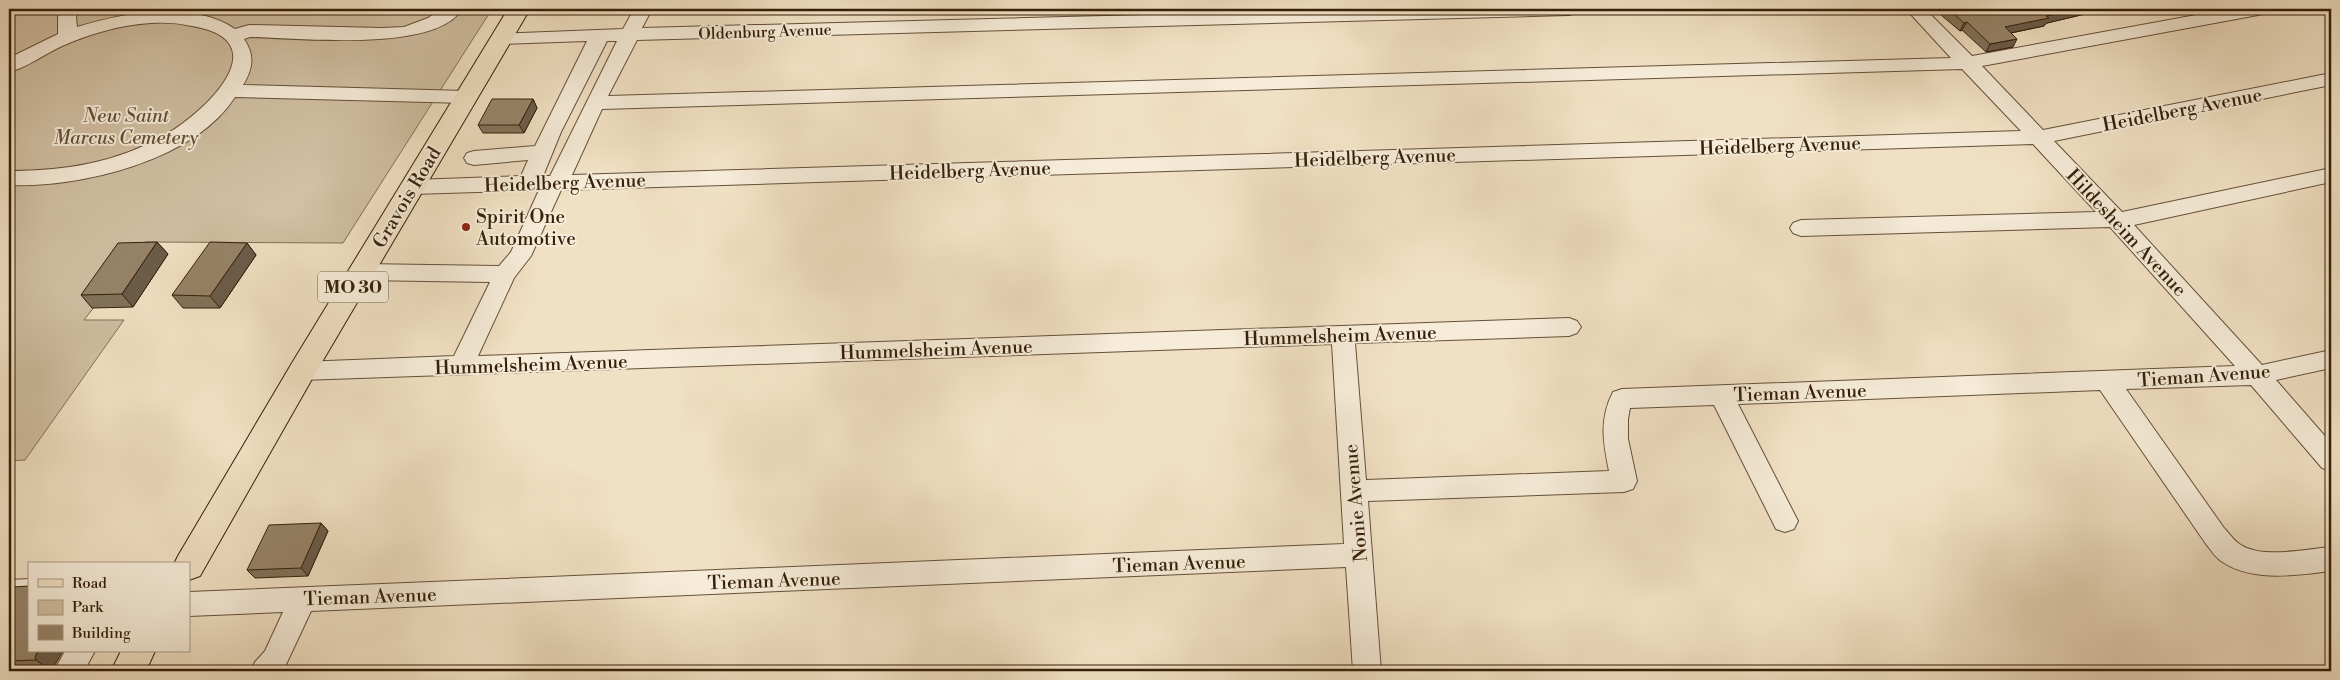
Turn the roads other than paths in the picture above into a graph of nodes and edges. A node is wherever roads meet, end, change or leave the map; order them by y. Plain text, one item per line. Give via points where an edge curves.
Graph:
1 (70, 9) edge
2 (453, 9) edge
3 (519, 9) edge
4 (643, 9) edge
5 (1569, 9) edge
6 (1916, 9) edge
7 (2258, 9) edge
8 (169, 13) edge
9 (600, 35) junction
10 (631, 35) junction
11 (68, 36) junction
12 (232, 36) junction
13 (502, 38) junction
14 (1968, 63) junction
15 (9, 66) edge
16 (2331, 79) edge
17 (231, 91) junction
18 (466, 97) junction
19 (595, 103) junction
20 (2040, 137) junction
21 (543, 152) junction
22 (474, 158) dead end
23 (2331, 175) edge
24 (9, 178) edge
25 (555, 182) junction
26 (529, 183) junction
27 (413, 187) junction
28 (2116, 220) junction
29 (1801, 228) dead end
30 (362, 272) junction
31 (505, 274) junction
32 (1569, 328) dead end
33 (1343, 335) junction
34 (2331, 359) edge
35 (461, 366) junction
36 (302, 371) junction
37 (2258, 374) junction
38 (2106, 380) junction
39 (1721, 395) junction
40 (2331, 461) edge
41 (1354, 491) junction
42 (1785, 521) dead end
43 (1360, 556) junction
44 (2331, 559) edge
45 (190, 564) edge
46 (28, 591) edge
47 (9, 592) edge
48 (303, 599) junction
49 (190, 604) edge
50 (79, 652) edge
51 (138, 652) edge
52 (68, 671) edge
53 (128, 671) edge
54 (265, 671) edge
55 (1367, 671) edge

1 - 11 street
2 - 12 street via 435,22 406,32 249,32
3 - 13 main road, Gravois Road / MO 30
4 - 10 street
5 - 10 street, Oldenburg Avenue
6 - 14 street, Hildesheim Avenue
7 - 14 street
8 - 11 street
8 - 12 street via 215,25
9 - 10 street, Oldenburg Avenue
9 - 13 street, Oldenburg Avenue
9 - 21 street
10 - 19 street
11 - 15 street
12 - 17 street via 242,51 242,70
13 - 18 main road, Gravois Road / MO 30
14 - 19 street
14 - 20 street, Hildesheim Avenue
16 - 20 street, Heidelberg Avenue
17 - 18 street
17 - 24 street via 208,115 175,138 134,158 88,172 43,179
18 - 27 main road, Gravois Road / MO 30
19 - 25 street
20 - 25 street, Heidelberg Avenue
20 - 28 street, Hildesheim Avenue
21 - 22 street
21 - 26 street
23 - 28 street
25 - 26 street, Heidelberg Avenue
25 - 31 street via 520,256
26 - 27 street, Heidelberg Avenue
27 - 30 main road, Gravois Road / MO 30
28 - 29 street
28 - 37 street, Hildesheim Avenue
30 - 31 street
30 - 36 main road, Gravois Road / MO 30
31 - 35 street
32 - 33 street, Hummelsheim Avenue
33 - 35 street, Hummelsheim Avenue
33 - 41 street, Nonie Avenue
34 - 37 street, Tieman Avenue
35 - 36 street, Hummelsheim Avenue
36 - 45 main road, Gravois Road / MO 30
37 - 38 street, Tieman Avenue
37 - 40 street, Hildesheim Avenue
38 - 39 street, Tieman Avenue
38 - 44 street via 2230,553 2246,561 2263,564
39 - 41 street, Tieman Avenue via 1622,399 1615,411 1613,425 1624,481
39 - 42 street
41 - 43 street, Nonie Avenue
43 - 48 street, Tieman Avenue
43 - 55 street, Nonie Avenue
46 - 47 street
48 - 49 street, Tieman Avenue
48 - 54 street via 275,660
50 - 52 street
51 - 53 main road

